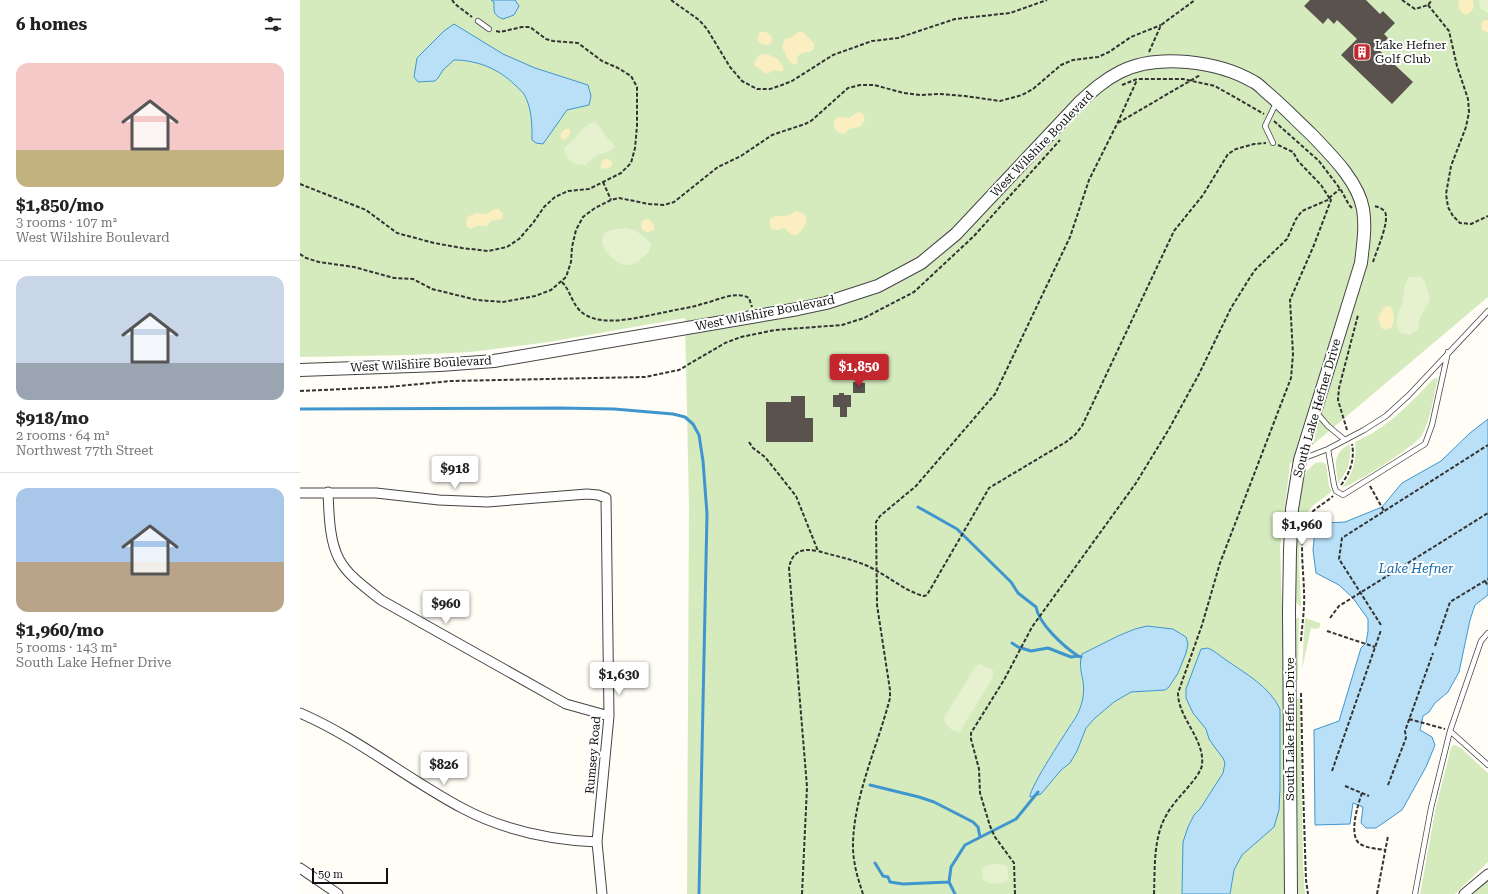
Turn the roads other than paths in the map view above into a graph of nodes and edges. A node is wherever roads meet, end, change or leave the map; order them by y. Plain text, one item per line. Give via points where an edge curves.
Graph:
1 (478, 21) road end
2 (489, 29) road end
3 (1144, 62) joint
4 (1277, 101) junction
5 (1273, 143) road end
6 (1488, 311) edge
7 (1448, 352) junction
8 (300, 370) edge
9 (1315, 410) junction
10 (1345, 440) junction
11 (1328, 449) junction
12 (1300, 460) junction
13 (328, 492) junction
14 (300, 493) edge
15 (1488, 633) edge
16 (300, 713) edge
17 (609, 716) junction
18 (1450, 731) junction
19 (1488, 765) edge
20 (597, 842) junction
21 (300, 868) edge
22 (1488, 874) edge
23 (338, 894) edge
24 (602, 894) edge
25 (1291, 894) edge
26 (1415, 894) edge
27 (1464, 894) edge

1 - 2 lane
3 - 4 street, South Lake Hefner Drive via 1182,61 1217,66 1254,82
3 - 8 street, West Wilshire Boulevard via 1120,71 1100,84 956,234 921,263 878,286 826,303 752,318 494,361 440,366
4 - 5 lane via 1265,126
4 - 9 street, South Lake Hefner Drive via 1317,140 1352,180 1363,208 1364,237 1361,263
6 - 7 lane
7 - 10 lane via 1386,416
7 - 11 lane via 1432,425 1425,444 1343,495 1336,491 1334,485
9 - 10 lane via 1322,420
9 - 12 street, South Lake Hefner Drive
10 - 11 lane
11 - 12 lane
12 - 25 street, South Lake Hefner Drive via 1292,509 1290,550
13 - 14 street
13 - 17 street via 331,534 339,559 356,579 380,600 566,704
13 - 17 street, Rumsey Road via 376,493 487,502 587,494 606,498
15 - 18 lane via 1481,641
16 - 20 street via 341,734 464,809 531,833
17 - 20 street, Rumsey Road
18 - 19 lane
18 - 26 lane via 1431,808
20 - 24 street, Rumsey Road
21 - 23 street
22 - 27 street

